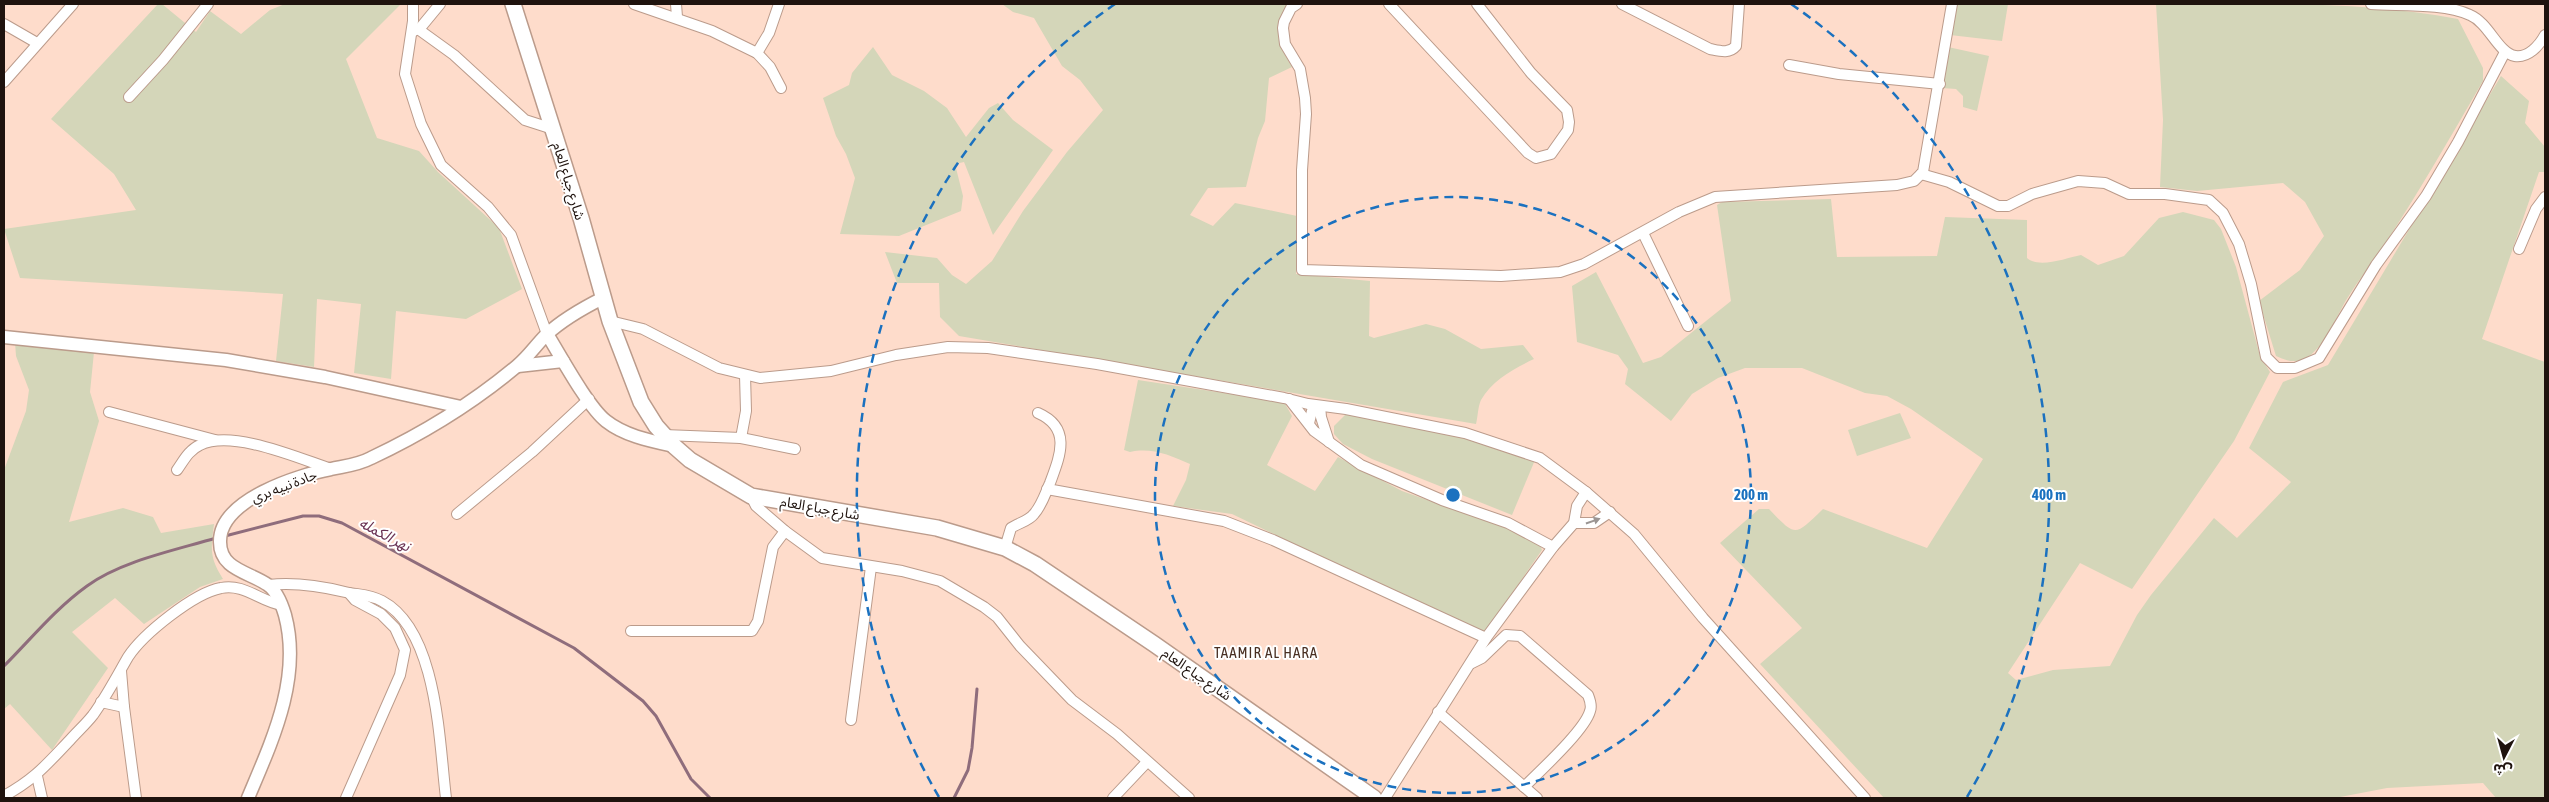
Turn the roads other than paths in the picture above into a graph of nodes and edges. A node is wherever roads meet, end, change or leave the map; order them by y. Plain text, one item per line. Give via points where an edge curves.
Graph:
1 (73, 4) edge
2 (208, 4) edge
3 (413, 4) edge
4 (440, 4) edge
5 (513, 4) edge
6 (634, 4) edge
7 (676, 4) edge
8 (779, 4) edge
9 (1297, 4) edge
10 (1389, 4) edge
11 (1476, 4) edge
12 (1622, 4) edge
13 (1739, 4) edge
14 (1952, 4) edge
15 (2371, 4) edge
16 (2443, 6) edge
17 (677, 17) junction
18 (4, 24) edge
19 (414, 31) junction
20 (2545, 36) edge
21 (37, 44) junction
22 (2505, 52) junction
23 (757, 53) junction
24 (1789, 65) dead end
25 (4, 82) edge
26 (1940, 84) junction
27 (781, 88) dead end
28 (129, 97) dead end
29 (553, 129) junction
30 (1921, 174) junction
31 (2545, 197) edge
32 (1644, 233) junction
33 (2520, 249) dead end
34 (603, 298) junction
35 (610, 321) junction
36 (1688, 326) dead end
37 (547, 334) junction
38 (4, 337) edge
39 (564, 361) junction
40 (518, 366) junction
41 (745, 375) junction
42 (589, 399) junction
43 (1289, 399) junction
44 (1320, 406) junction
45 (461, 407) junction
46 (1338, 408) junction
47 (110, 412) dead end
48 (1038, 413) dead end
49 (1309, 423) junction
50 (1324, 427) junction
51 (741, 438) junction
52 (216, 440) junction
53 (669, 441) junction
54 (1329, 442) junction
55 (796, 449) dead end
56 (331, 469) junction
57 (177, 470) dead end
58 (1047, 489) junction
59 (1586, 492) junction
60 (751, 496) junction
61 (1610, 512) junction
62 (457, 514) dead end
63 (1574, 524) junction
64 (784, 531) junction
65 (1553, 547) junction
66 (1005, 548) junction
67 (871, 567) junction
68 (269, 585) junction
69 (349, 593) junction
70 (282, 606) junction
71 (631, 631) dead end
72 (1486, 638) junction
73 (1471, 663) junction
74 (121, 670) junction
75 (101, 702) junction
76 (124, 707) junction
77 (1438, 712) junction
78 (851, 720) dead end
79 (1147, 762) junction
80 (37, 776) junction
81 (1524, 787) junction
82 (4, 796) edge
83 (42, 798) edge
84 (136, 798) edge
85 (248, 798) edge
86 (346, 798) edge
87 (446, 798) edge
88 (1113, 798) edge
89 (1189, 798) edge
90 (1374, 798) edge
91 (1385, 798) edge
92 (1536, 798) edge
93 (1864, 798) edge

1 - 21 street
2 - 28 street
3 - 19 street
4 - 19 street
5 - 29 main road, شارع جباع العام
6 - 17 street
7 - 17 street
8 - 23 street via 769,33
9 - 32 street via 1291,8 1283,28 1285,44 1300,69 1306,106 1302,270 1501,276 1560,272 1584,264
10 - 11 street via 1528,153 1536,158 1551,154 1568,130 1567,110 1520,60
12 - 13 street via 1710,49 1723,52 1736,46
14 - 26 street
15 - 16 street
16 - 22 street via 2472,15 2489,29
17 - 23 street
18 - 21 street
19 - 29 street via 454,55 525,120
19 - 37 street via 405,74 407,87 432,148 441,165 488,207 512,235
20 - 22 street via 2532,52 2525,55
21 - 25 street
22 - 30 street via 2426,196 2376,264 2328,344 2318,358 2295,368 2277,368 2266,357 2239,244 2223,212 2209,200 2165,194 2129,194 2105,183 2078,180 2032,194 2008,206 1998,206 1949,182
23 - 27 street via 774,73
24 - 26 street via 1839,74
26 - 30 street
29 - 34 main road, شارع جباع العام
30 - 32 street via 1914,181 1897,186 1715,197 1679,212
31 - 33 street via 2533,216
32 - 36 street
34 - 35 main road, شارع جباع العام
34 - 37 street, جادة نبيه بري via 582,308
35 - 41 street via 643,329 708,363
35 - 53 main road, شارع جباع العام via 641,402
37 - 39 street
37 - 40 street, جادة نبيه بري
38 - 45 street via 226,360 325,377
39 - 40 street, جادة نبيه بري
39 - 42 street
40 - 45 street, جادة نبيه بري
41 - 43 street via 760,378 803,374 938,349 988,348
41 - 51 street via 746,411
42 - 53 street via 606,421 637,437
42 - 62 street via 532,452
43 - 44 street
43 - 49 street
44 - 46 street
44 - 49 street via 1308,416
44 - 50 street
45 - 56 street, جادة نبيه بري via 370,459
46 - 50 street via 1328,415
46 - 59 street via 1504,444 1540,458
47 - 52 street
48 - 58 street via 1050,421 1062,442
49 - 54 street
50 - 54 street
51 - 53 street
51 - 55 street
52 - 56 street via 257,446
52 - 57 street via 189,452
53 - 60 main road, شارع جباع العام via 690,460
54 - 65 street via 1361,465 1442,500 1508,523
56 - 68 street, جادة نبيه بري via 282,484 246,501 228,519 220,541 226,561
58 - 66 street via 1041,506 1032,517 1011,528
58 - 72 street via 1224,521 1273,540
59 - 61 street
59 - 63 street via 1577,506
60 - 64 street via 756,506
60 - 66 main road, شارع جباع العام via 936,528
63 -> 61 street via 1594,523
61 - 93 street via 1634,534 1703,618
63 - 65 street
64 - 67 street via 822,558
64 - 71 street via 773,547 758,621 752,631
65 - 72 street
66 - 90 main road, شارع جباع العام via 1035,564 1114,617
67 - 78 street
67 - 79 street via 940,581 984,606 1072,700
68 - 69 street via 300,584
68 - 70 street
69 - 86 street via 355,600 381,614 395,628 405,650 400,674
69 - 87 street via 365,594 383,601 407,624 415,638 435,701
70 - 74 street via 235,588 208,592 147,636
70 - 85 street via 291,647 288,686
72 - 73 street
73 - 77 street
73 - 81 street via 1482,658 1506,635 1520,636 1588,695 1591,709 1588,716
74 - 75 street
74 - 76 street
75 - 76 street
75 - 80 street via 93,716
76 - 84 street
77 - 81 street
77 - 91 street
79 - 88 street
79 - 89 street
80 - 82 street
80 - 83 street
81 - 92 street

